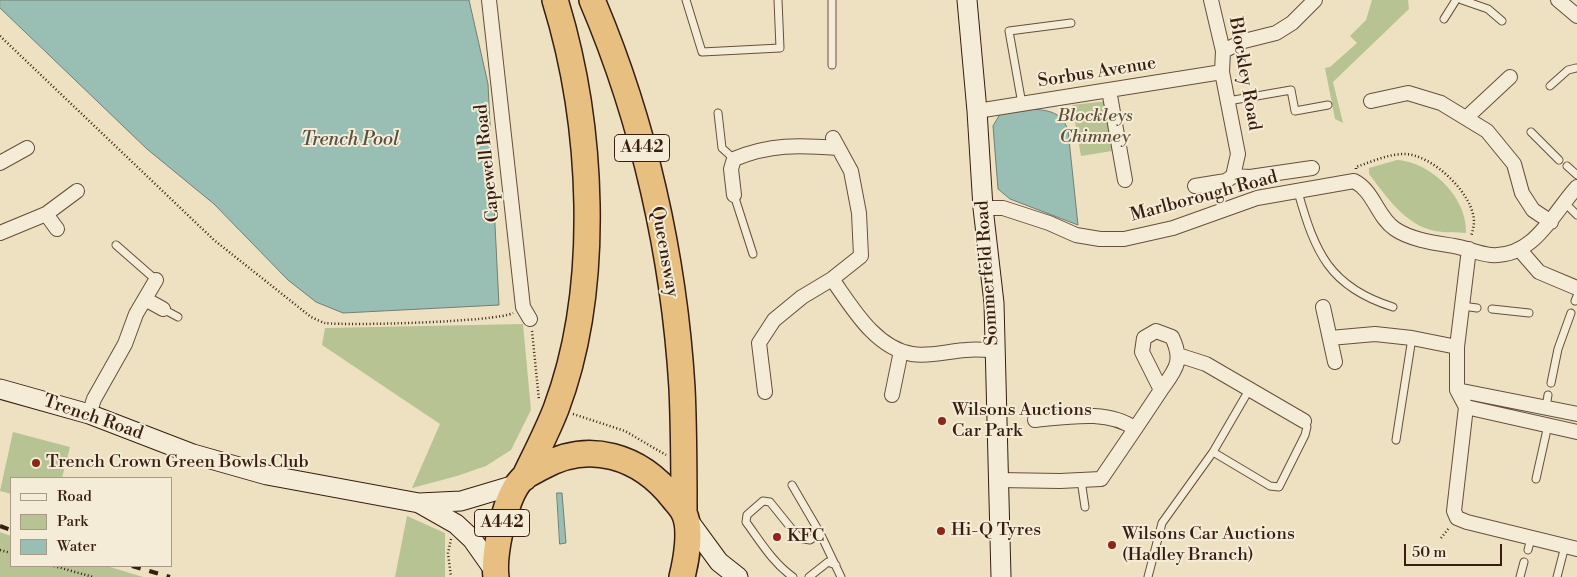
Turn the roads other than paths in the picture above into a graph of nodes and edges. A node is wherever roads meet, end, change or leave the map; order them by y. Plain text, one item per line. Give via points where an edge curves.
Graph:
1 (489, 0) edge
2 (555, 0) edge
3 (592, 0) edge
4 (686, 0) edge
5 (778, 0) edge
6 (832, 0) edge
7 (967, 0) edge
8 (1211, 0) edge
9 (1315, 0) edge
10 (1456, 0) edge
11 (1462, 0) edge
12 (1558, 0) edge
13 (1577, 16) edge
14 (1444, 19) dead end
15 (1502, 21) dead end
16 (1071, 23) dead end
17 (1223, 51) junction
18 (832, 65) dead end
19 (1576, 68) dead end
20 (1222, 72) junction
21 (1510, 77) dead end
22 (1550, 86) dead end
23 (1109, 90) junction
24 (1370, 101) dead end
25 (1228, 102) junction
26 (1022, 104) junction
27 (1328, 105) dead end
28 (977, 111) junction
29 (718, 113) dead end
30 (1466, 118) junction
31 (1531, 132) dead end
32 (27, 148) dead end
33 (734, 159) junction
34 (1559, 160) dead end
35 (0, 163) edge
36 (1567, 166) dead end
37 (1312, 168) dead end
38 (1577, 175) edge
39 (1233, 176) junction
40 (1125, 180) dead end
41 (1195, 186) dead end
42 (1577, 187) edge
43 (77, 191) dead end
44 (1298, 192) junction
45 (734, 195) joint
46 (1564, 202) junction
47 (983, 208) junction
48 (46, 214) junction
49 (1577, 215) edge
50 (1551, 222) junction
51 (57, 229) dead end
52 (0, 233) edge
53 (116, 244) dead end
54 (1469, 249) junction
55 (1519, 249) junction
56 (753, 254) dead end
57 (156, 280) joint
58 (832, 280) junction
59 (1576, 295) edge
60 (146, 299) junction
61 (1462, 306) junction
62 (1323, 307) dead end
63 (1393, 307) dead end
64 (1477, 308) dead end
65 (163, 309) joint
66 (1492, 309) dead end
67 (1529, 313) dead end
68 (1570, 313) dead end
69 (178, 317) dead end
70 (530, 319) road end
71 (1330, 338) junction
72 (1412, 338) junction
73 (1457, 347) junction
74 (993, 350) junction
75 (901, 351) junction
76 (1178, 355) junction
77 (1335, 362) dead end
78 (1551, 383) dead end
79 (0, 389) edge
80 (1161, 390) junction
81 (1249, 390) junction
82 (1457, 390) junction
83 (765, 392) dead end
84 (892, 395) dead end
85 (1466, 407) junction
86 (89, 414) junction
87 (1577, 414) edge
88 (1035, 420) dead end
89 (1304, 421) joint
90 (1548, 425) junction
91 (1135, 429) junction
92 (1577, 432) edge
93 (1396, 440) dead end
94 (1213, 452) junction
95 (1536, 479) dead end
96 (998, 480) junction
97 (1082, 480) junction
98 (521, 481) junction
99 (792, 485) dead end
100 (419, 503) junction
101 (1085, 507) dead end
102 (685, 514) junction
103 (820, 533) junction
104 (1571, 548) edge
105 (1524, 562) dead end
106 (836, 565) junction
107 (496, 576) edge
108 (682, 577) edge
109 (738, 577) edge
110 (793, 577) edge
111 (809, 577) edge
112 (841, 577) edge
113 (1002, 577) edge
114 (1148, 577) edge
115 (1520, 577) edge
116 (1557, 577) edge

1 - 70 street, Capewell Road via 523,307
2 - 98 highway, A442 via 581,119 587,200 586,266 578,324 564,382 556,408
3 - 102 highway, Queensway / A442 via 633,115 655,194 673,301 682,388
4 - 5 lane via 702,52 780,48
6 - 18 lane
7 - 28 street, Sommerfeld Road
8 - 17 street, Blockley Road
9 - 17 street via 1292,23 1276,33 1244,41
10 - 14 lane
11 - 15 lane via 1488,9
12 - 13 street
16 - 26 lane via 1009,31
17 - 20 street, Blockley Road
19 - 22 lane via 1568,70
20 - 23 street, Sorbus Avenue
20 - 25 street, Blockley Road
21 - 30 street
23 - 26 street, Sorbus Avenue
23 - 40 street
24 - 30 street via 1408,92 1441,103
25 - 27 lane via 1292,90 1294,111
25 - 39 street, Blockley Road via 1238,154
26 - 28 street, Sorbus Avenue
28 - 47 street, Sommerfeld Road
29 - 33 lane via 722,148
30 - 50 street via 1487,131 1514,164 1522,193 1533,210
31 - 34 lane
32 - 35 street
33 - 45 street via 730,169
33 - 58 street via 757,150 836,143 851,171 859,213 861,256
36 - 38 lane
37 - 39 street via 1250,177
39 - 41 street via 1226,181
42 - 46 street
43 - 48 street
44 - 47 street, Marlborough Road via 1257,198 1173,228 1124,238 1076,235 1003,208
44 - 54 street, Marlborough Road via 1354,181 1362,185 1396,230
44 - 63 lane via 1318,252 1332,271 1371,300
45 - 56 lane
46 - 49 lane
46 - 50 street
47 - 74 street, Sommerfeld Road via 994,303
48 - 51 street
48 - 52 street
50 - 55 street
53 - 57 lane
54 - 55 street via 1490,255
54 - 61 street
55 - 59 street via 1539,272
57 - 60 street
58 - 75 street via 865,327
58 - 83 street via 802,297 774,320 759,343
60 - 65 street
60 - 86 street
61 - 64 lane
61 - 73 street
62 - 71 street
65 - 69 lane
66 - 67 lane
68 - 78 lane
71 - 72 street via 1375,334
71 - 77 street
72 - 73 street
72 - 93 lane
73 - 82 street
74 - 75 street via 922,354
74 - 96 street, Sommerfeld Road
75 - 84 street
76 - 80 street via 1176,369
76 - 80 street via 1172,337 1156,331 1144,338 1142,352
76 - 81 street via 1206,364
79 - 86 street, Trench Road
80 - 91 street
81 - 89 street
81 - 94 lane
82 - 85 street
82 - 87 street via 1547,401
85 - 90 street
85 - 104 street via 1454,511 1457,518 1529,544
86 - 100 street, Trench Road via 228,466
88 - 91 street via 1101,417 1126,422
89 - 94 lane via 1305,435 1279,487 1270,486
90 - 92 street
90 - 95 lane
91 - 97 street via 1101,479
94 - 114 lane via 1162,523
96 - 97 street
96 - 113 street, Sommerfeld Road
97 - 101 lane
98 - 100 street via 461,501
98 - 102 highway via 568,455 591,452 646,471 662,484
98 - 107 highway, A442 via 502,524
99 - 103 lane
100 - 107 street via 456,524 472,539
102 - 108 highway, A442 via 687,557
102 - 109 street via 719,562
103 - 106 lane
103 - 110 lane via 810,540 799,538 770,502 763,501 747,515 746,522 784,571
104 - 116 lane
105 - 115 lane
106 - 111 lane via 828,562
106 - 112 lane

